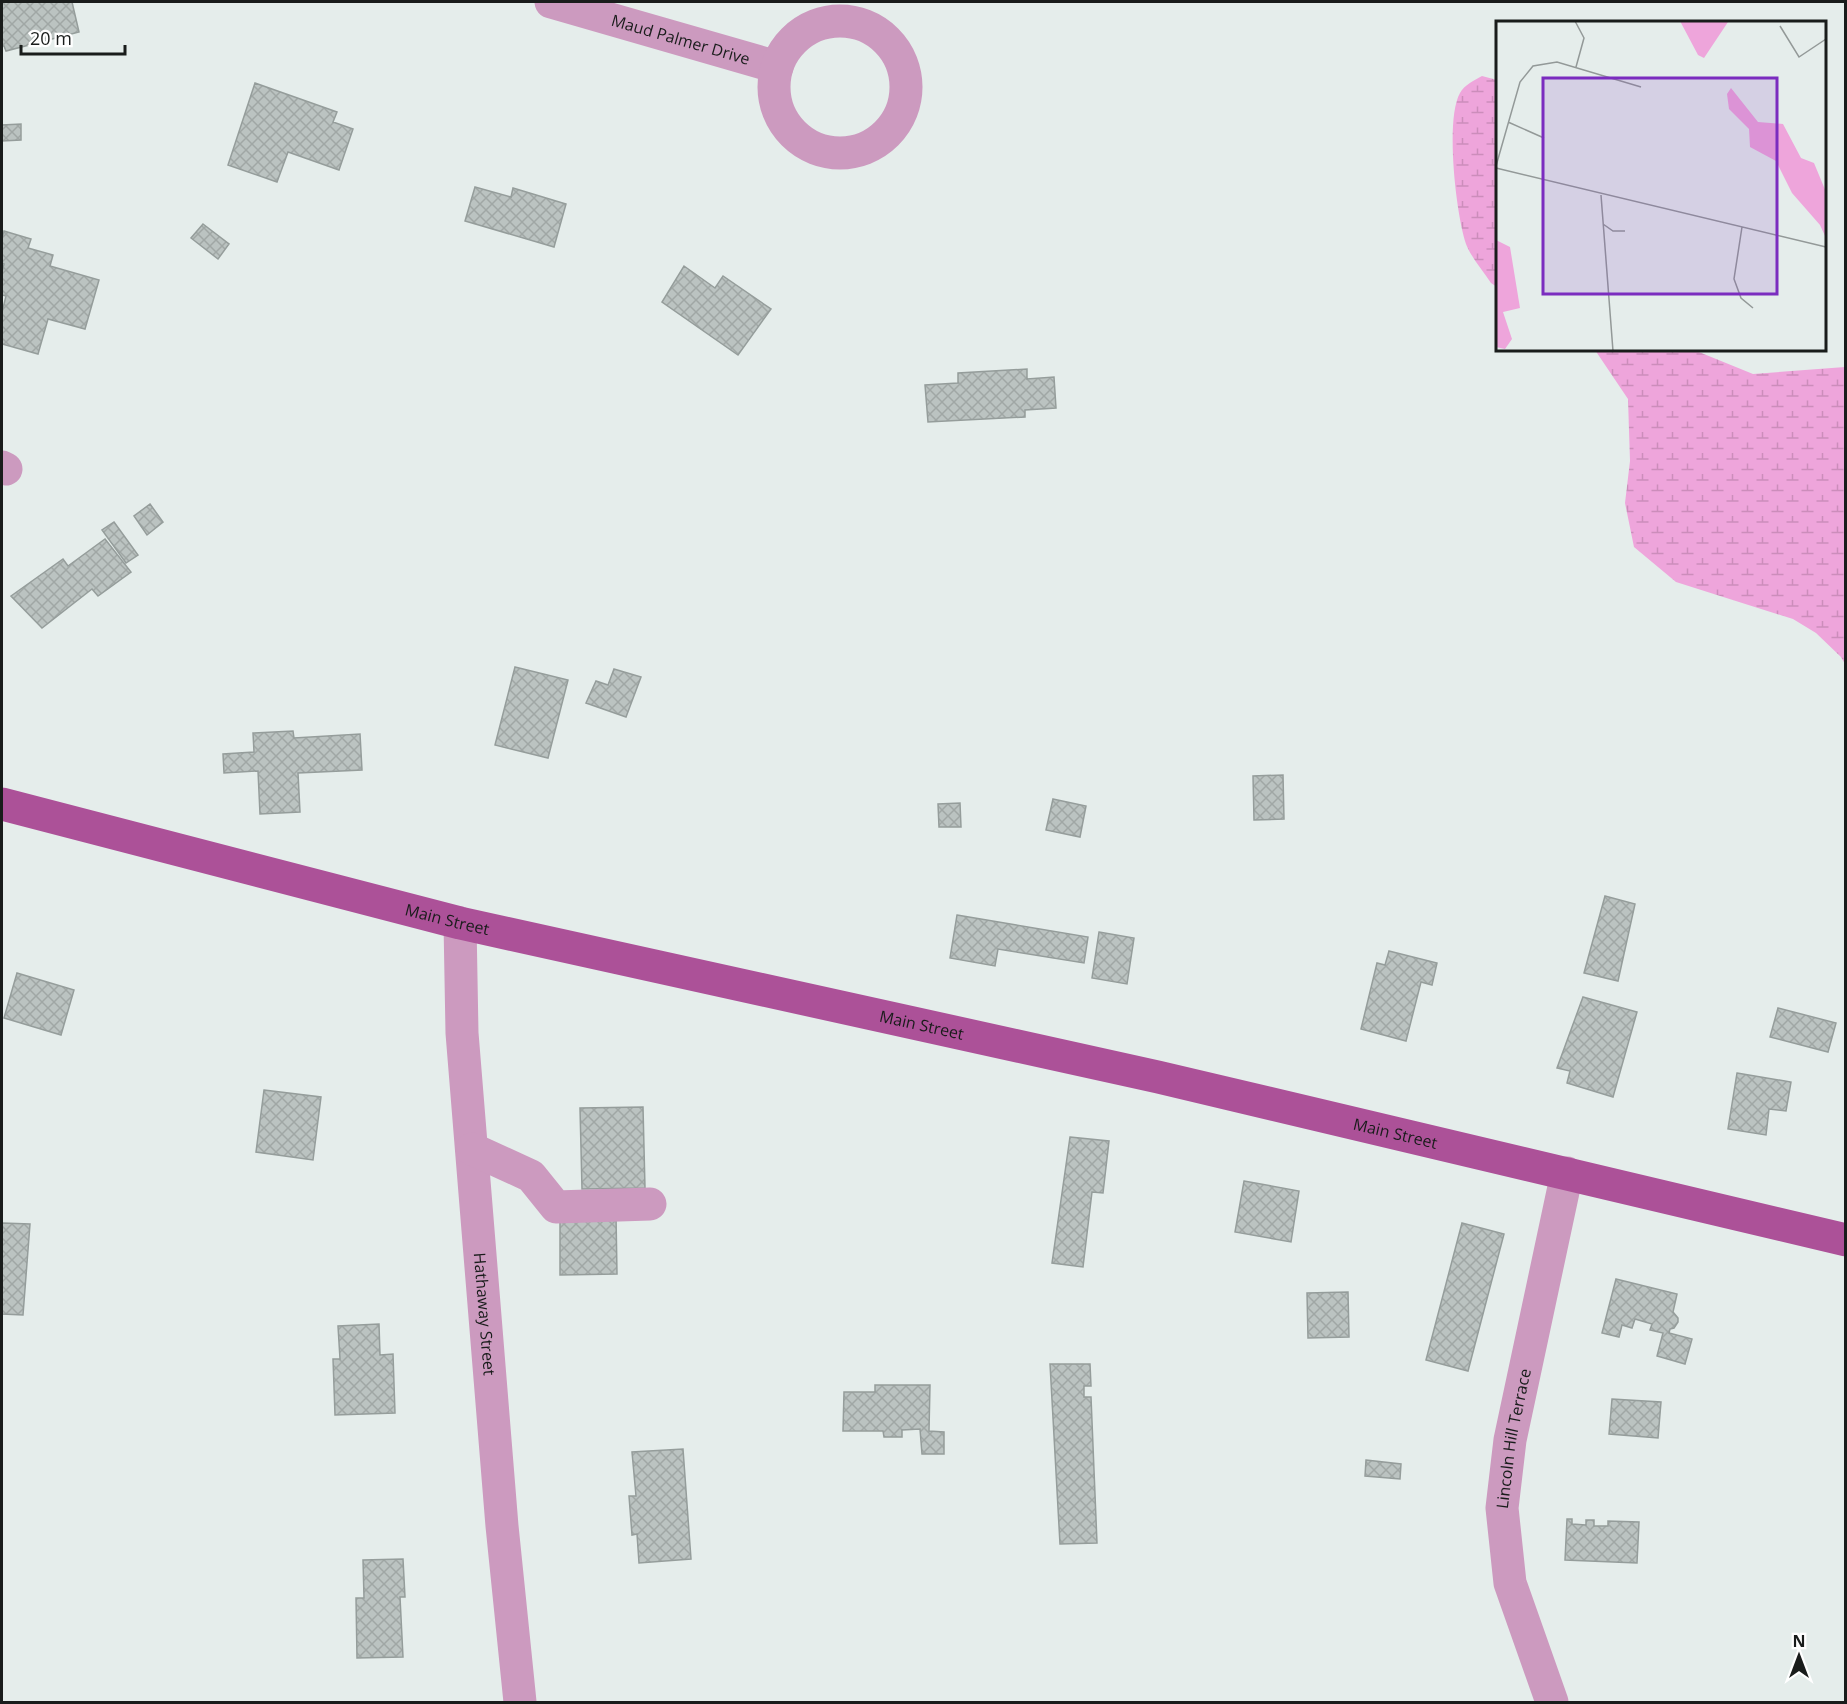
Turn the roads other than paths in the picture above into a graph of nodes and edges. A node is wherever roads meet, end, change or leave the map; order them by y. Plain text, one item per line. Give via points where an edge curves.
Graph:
1 (552, 2) edge
2 (777, 67) junction
3 (2, 804) edge
4 (460, 923) junction
5 (472, 1149) junction
6 (1567, 1173) junction
7 (650, 1204) dead end
8 (1845, 1240) edge
9 (520, 1702) edge
10 (1552, 1702) edge

1 - 2 street, Maud Palmer Drive
2 - 2 street via 774,93 781,118 798,138 821,150 847,153 871,145 892,129 904,106 906,80 899,56 883,35 860,23 834,21 809,28 789,45
3 - 4 main road, Main Street
4 - 5 street, Hathaway Street via 462,1033
4 - 6 main road, Main Street via 1158,1077
5 - 7 street via 531,1176 555,1207
5 - 9 street, Hathaway Street
6 - 8 main road, Main Street
6 - 10 street, Lincoln Hill Terrace via 1510,1440 1502,1508 1510,1583

